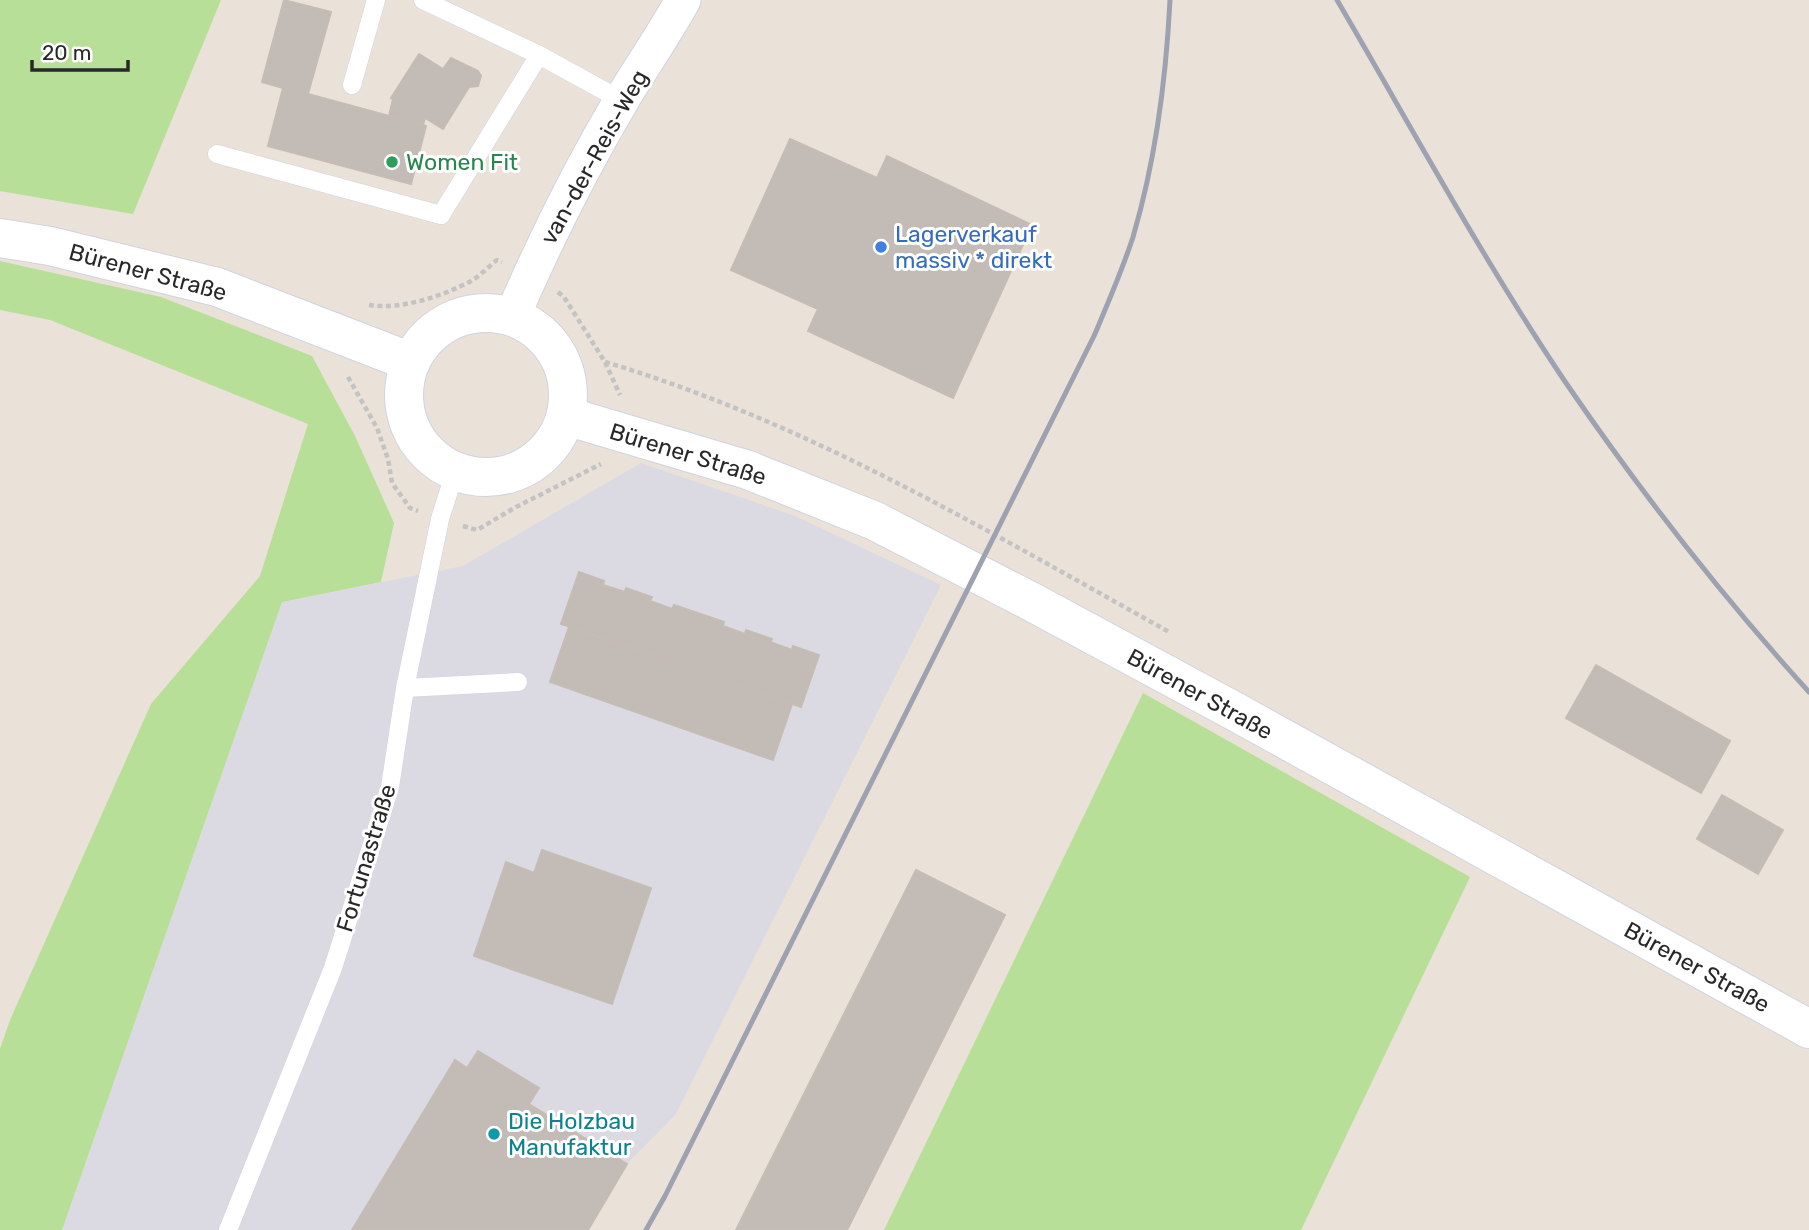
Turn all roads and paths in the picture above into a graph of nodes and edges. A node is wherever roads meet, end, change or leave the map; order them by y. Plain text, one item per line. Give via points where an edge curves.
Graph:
1 (376, 0) edge
2 (423, 0) edge
3 (683, 0) edge
4 (538, 55) junction
5 (352, 85) dead end
6 (621, 100) junction
7 (217, 154) dead end
8 (0, 238) edge
9 (512, 317) junction
10 (359, 343) junction
11 (411, 362) junction
12 (566, 416) junction
13 (614, 430) junction
14 (455, 472) junction
15 (440, 519) junction
16 (518, 682) dead end
17 (405, 688) junction
18 (1809, 1029) edge
19 (229, 1230) edge

1 - 5 lane
2 - 4 lane
3 - 6 street, van-der-Reis-Weg
4 - 6 lane
4 - 7 lane via 441,215
6 - 9 street, van-der-Reis-Weg
8 - 10 main road, Bürener Straße via 217,287
9 - 11 main road via 470,314 451,321 421,345
9 - 12 main road via 532,326 558,354 569,393
10 - 11 main road, Bürener Straße
10 - 15 path via 348,378 377,428 391,483 410,509
11 - 14 main road via 404,394 407,419 427,452
12 - 13 main road, Bürener Straße
12 - 14 main road via 542,457 520,471 494,478
13 - 15 path via 602,463 477,530
13 - 18 main road, Bürener Straße via 748,470 917,542 1234,711
14 - 15 lane, Fortunastraße
15 - 17 lane, Fortunastraße
16 - 17 lane
17 - 19 lane, Fortunastraße via 390,788 333,968

